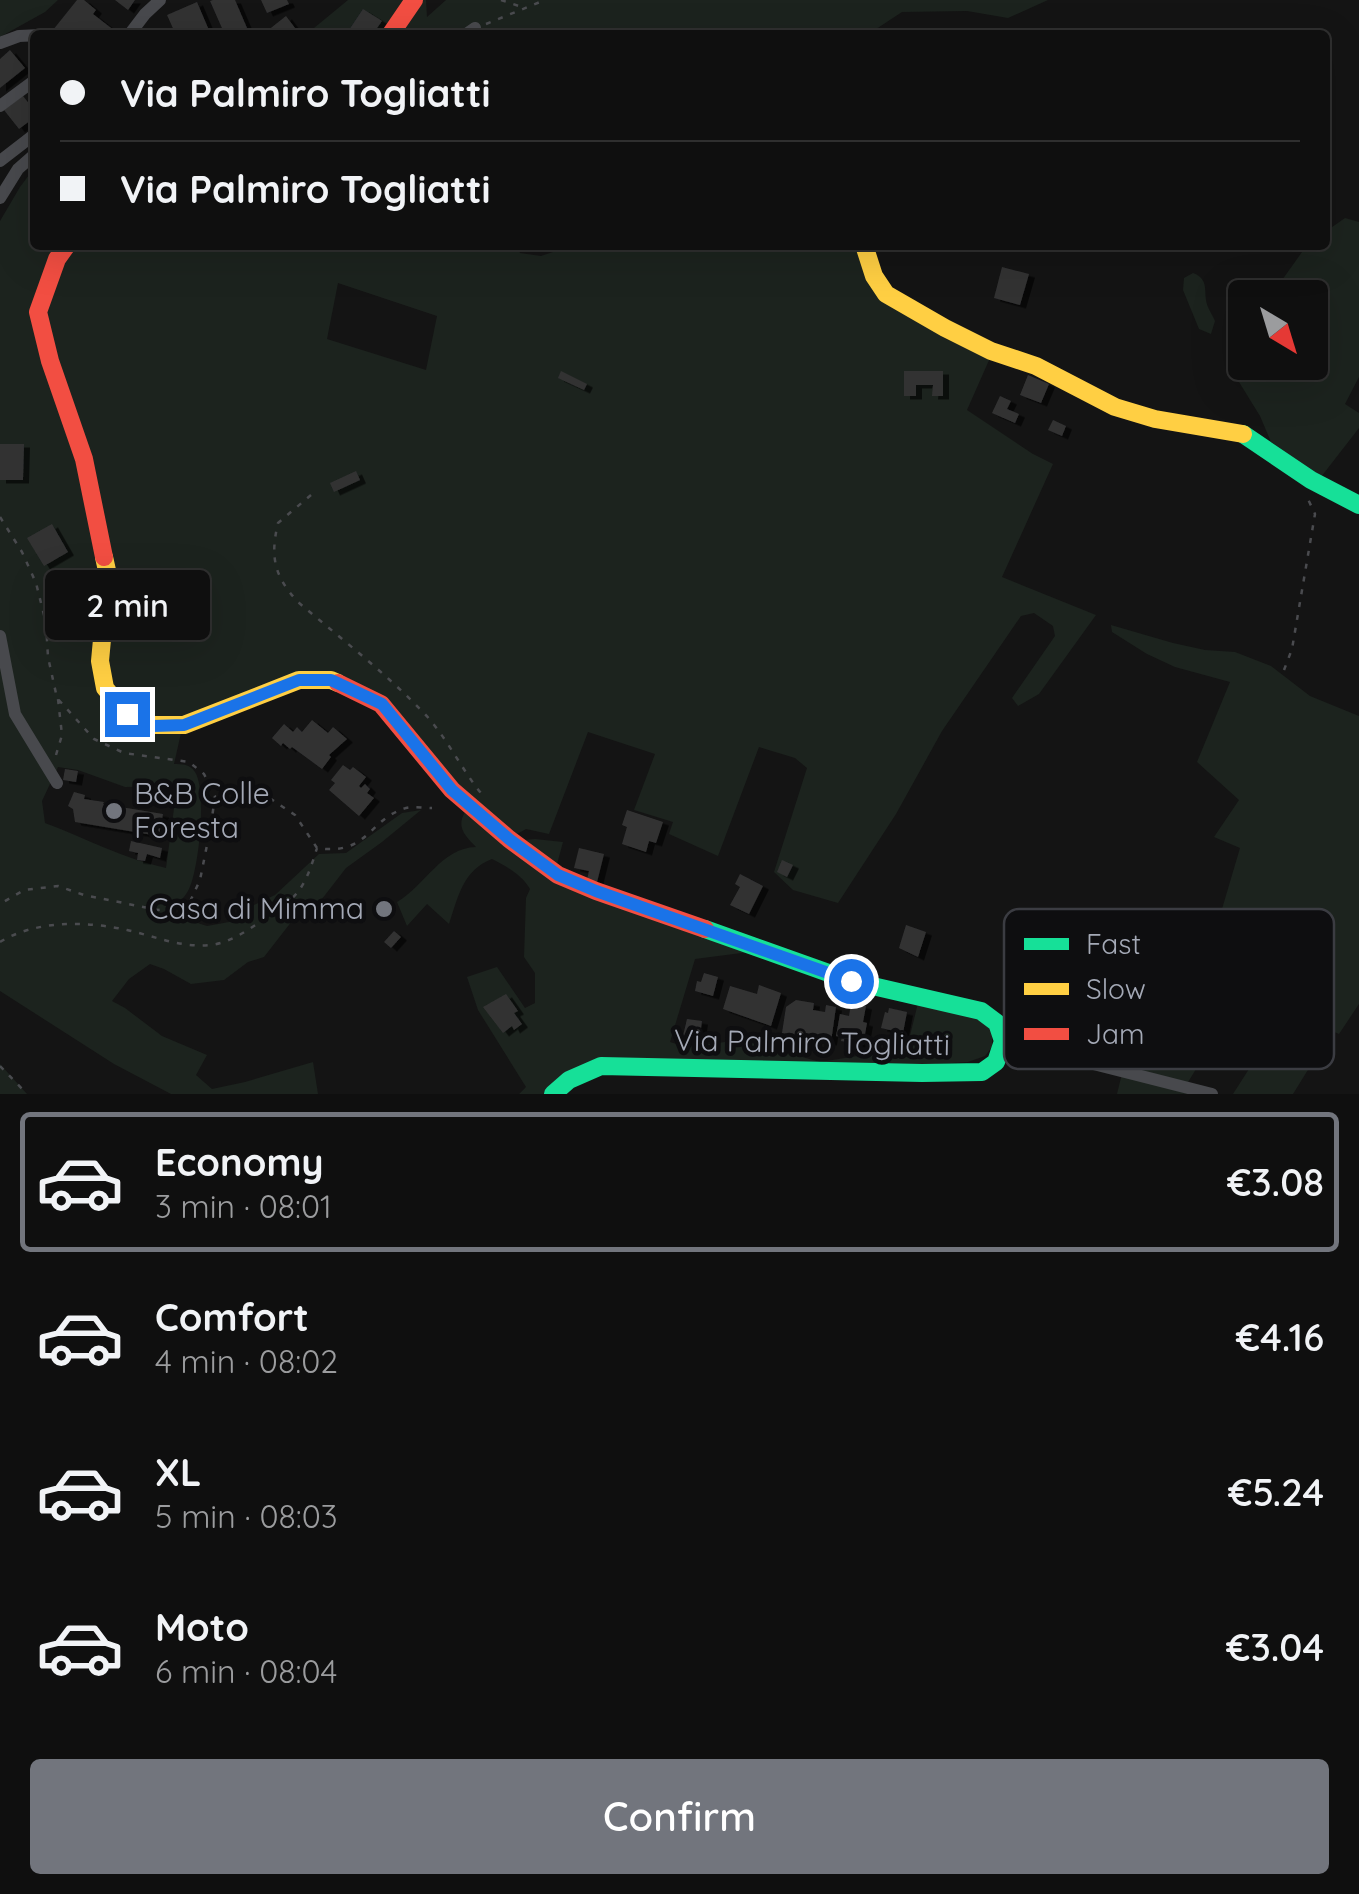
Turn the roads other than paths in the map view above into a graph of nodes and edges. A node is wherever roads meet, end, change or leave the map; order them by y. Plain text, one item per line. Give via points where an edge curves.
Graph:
1 (160, 0) edge
2 (414, 0) edge
3 (133, 30) edge
4 (394, 30) edge
5 (30, 36) edge
6 (1, 42) edge
7 (30, 84) edge
8 (0, 106) edge
9 (30, 138) edge
10 (30, 158) edge
11 (0, 162) edge
12 (0, 198) edge
13 (63, 250) edge
14 (866, 250) edge
15 (1359, 505) edge
16 (0, 636) edge
17 (54, 778) road end
18 (1003, 1041) joint
19 (1113, 1069) edge
20 (553, 1094) edge
21 (1212, 1094) edge

1 - 3 street
2 - 4 street
5 - 6 street
7 - 8 street
9 - 11 street
10 - 12 street
13 - 18 street, Via Palmiro Togliatti via 38,312 84,459 108,575 100,661 105,688 127,714 153,726 184,725 299,680 331,680 382,704 452,790 558,875 851,981 981,1010 997,1023
14 - 15 street via 886,294 944,328 1115,407 1246,435
16 - 17 street via 15,714
18 - 20 street, Via Palmiro Togliatti via 996,1062 982,1072 601,1066
19 - 21 street

